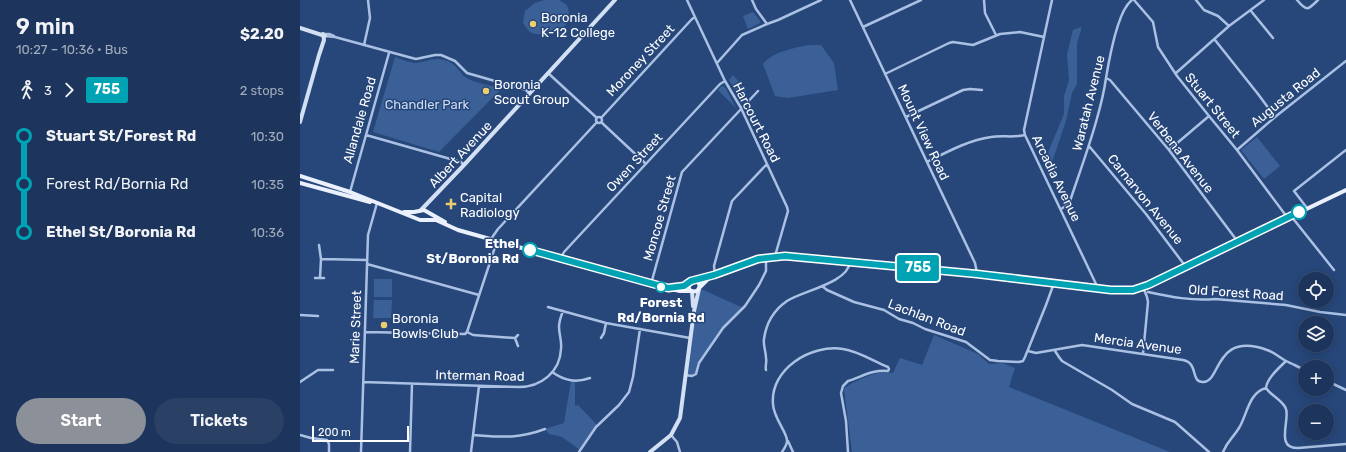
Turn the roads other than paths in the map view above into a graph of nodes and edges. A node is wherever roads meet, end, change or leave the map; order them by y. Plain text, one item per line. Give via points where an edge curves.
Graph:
1 (368, 0) edge
2 (615, 0) edge
3 (687, 0) edge
4 (752, 0) edge
5 (821, 0) edge
6 (850, 0) edge
7 (921, 0) edge
8 (984, 0) edge
9 (1052, 0) edge
10 (1133, 0) edge
11 (1196, 0) edge
12 (1264, 0) edge
13 (1298, 0) edge
14 (1318, 0) edge
15 (1251, 11) junction
16 (695, 17) junction
17 (767, 24) junction
18 (1230, 26) junction
19 (863, 27) junction
20 (300, 28) edge
21 (323, 35) junction
22 (996, 35) junction
23 (1044, 36) junction
24 (1273, 38) dead end
25 (1215, 40) junction
26 (364, 45) junction
27 (388, 53) junction
28 (1346, 61) edge
29 (717, 63) junction
30 (1176, 72) junction
31 (548, 73) junction
32 (885, 74) junction
33 (1106, 78) junction
34 (725, 81) junction
35 (758, 90) dead end
36 (982, 90) dead end
37 (530, 94) junction
38 (741, 108) junction
39 (1209, 116) junction
40 (906, 117) junction
41 (1275, 117) junction
42 (597, 118) junction
43 (601, 118) junction
44 (300, 122) edge
45 (597, 122) junction
46 (601, 122) junction
47 (366, 135) junction
48 (1025, 135) junction
49 (1089, 146) junction
50 (1169, 150) junction
51 (1237, 150) junction
52 (1346, 150) edge
53 (927, 162) junction
54 (646, 164) junction
55 (767, 164) junction
56 (464, 165) junction
57 (300, 176) edge
58 (300, 183) edge
59 (1346, 190) edge
60 (350, 192) junction
61 (433, 198) junction
62 (376, 203) junction
63 (1307, 208) junction
64 (1061, 209) junction
65 (419, 210) junction
66 (400, 212) junction
67 (427, 212) junction
68 (1289, 217) junction
69 (418, 219) junction
70 (425, 220) junction
71 (453, 228) junction
72 (490, 239) junction
73 (497, 241) junction
74 (1238, 242) junction
75 (319, 245) dead end
76 (775, 256) junction
77 (765, 257) junction
78 (321, 259) junction
79 (560, 259) junction
80 (367, 262) junction
81 (850, 262) junction
82 (1186, 267) junction
83 (1334, 270) dead end
84 (977, 274) junction
85 (714, 275) junction
86 (315, 278) dead end
87 (320, 278) junction
88 (324, 278) dead end
89 (694, 281) junction
90 (689, 283) junction
91 (1054, 283) junction
92 (650, 284) junction
93 (1148, 285) junction
94 (822, 286) junction
95 (1143, 287) junction
96 (668, 288) junction
97 (699, 288) junction
98 (1098, 289) junction
99 (691, 291) junction
100 (1148, 292) junction
101 (479, 295) junction
102 (1148, 297) junction
103 (548, 307) dead end
104 (563, 311) junction
105 (694, 311) junction
106 (300, 315) edge
107 (1346, 315) edge
108 (318, 316) dead end
109 (606, 323) junction
110 (640, 329) junction
111 (365, 332) junction
112 (467, 332) junction
113 (518, 335) dead end
114 (515, 338) junction
115 (601, 338) dead end
116 (690, 338) junction
117 (518, 346) dead end
118 (1028, 351) junction
119 (1055, 351) junction
120 (1143, 354) junction
121 (1286, 361) junction
122 (1298, 367) edge
123 (333, 370) dead end
124 (766, 370) dead end
125 (552, 372) junction
126 (685, 375) junction
127 (590, 378) dead end
128 (300, 382) edge
129 (363, 382) junction
130 (412, 384) junction
131 (1334, 384) edge
132 (479, 386) junction
133 (1266, 388) junction
134 (1346, 390) edge
135 (545, 429) dead end
136 (300, 435) edge
137 (474, 435) junction
138 (671, 435) junction
139 (787, 441) junction
140 (1346, 444) edge
141 (329, 452) edge
142 (361, 452) edge
143 (410, 452) edge
144 (471, 452) edge
145 (579, 452) edge
146 (650, 452) edge
147 (680, 452) edge
148 (782, 452) edge
149 (793, 452) edge
150 (848, 452) edge
151 (1209, 452) edge
152 (1223, 452) edge

1 - 26 street via 370,18
2 - 31 main road, Albert Avenue
3 - 16 street, Harcourt Road
4 - 17 street
5 - 17 street
6 - 19 street, Mount View Road
7 - 19 street
8 - 22 street via 985,13
9 - 23 street, Arcadia Avenue
10 - 30 street, Stuart Street via 1153,22 1158,47
10 - 33 street, Waratah Avenue via 1126,6 1114,40
11 - 18 street via 1204,10 1218,16
12 - 15 street
13 - 14 street via 1306,9
15 - 18 street
15 - 24 street
16 - 29 street, Harcourt Road
16 - 43 street, Moroney Street
17 - 29 street via 742,35
18 - 25 street
19 - 32 street, Mount View Road
20 - 21 main road
21 - 26 street via 332,34
21 - 44 main road
22 - 23 street via 1020,32
22 - 32 street via 973,45 949,43
23 - 48 street, Arcadia Avenue
25 - 30 street
25 - 41 street
26 - 27 street
27 - 37 street via 416,59 435,55 446,56 455,60 467,73 526,90
27 - 47 street, Allandale Road
28 - 41 street, Augusta Road
29 - 34 street, Harcourt Road
30 - 39 street, Stuart Street
31 - 37 main road, Albert Avenue
31 - 42 street
32 - 40 street, Mount View Road
33 - 49 street, Waratah Avenue
33 - 50 street, Verbena Avenue
34 - 38 street, Harcourt Road
34 - 54 street, Owen Street
35 - 38 street, Moncoe Street
36 - 40 street via 963,90
37 - 56 main road, Albert Avenue
38 - 55 street, Harcourt Road
38 - 92 street, Moncoe Street via 682,172
39 - 50 street
39 - 51 street, Stuart Street
40 - 53 street, Mount View Road
41 - 51 street, Augusta Road
42 - 43 street
42 - 45 street
43 - 46 street
45 - 46 street
45 - 72 street
46 - 54 street
47 - 56 street
47 - 60 street, Allandale Road
48 - 53 street via 983,138
48 - 64 street, Arcadia Avenue
49 - 64 street, Waratah Avenue via 1068,204
49 - 82 street, Carnarvon Avenue
50 - 74 street, Verbena Avenue
51 - 68 street, Stuart Street
52 - 63 street via 1294,191
53 - 84 street, Mount View Road
54 - 79 street, Owen Street
55 - 76 street, Harcourt Road via 788,209
55 - 85 street via 732,201 714,266
56 - 61 main road, Albert Avenue
57 - 60 main road
58 - 62 main road
59 - 63 main road
60 - 62 main road
61 - 65 main road, Albert Avenue
61 - 67 main road, Albert Avenue
62 - 66 main road
62 - 80 street, Marie Street via 368,235
63 - 68 main road
64 - 98 street, Arcadia Avenue
65 - 66 main road
65 - 67 main road
65 - 69 main road via 416,215
66 - 69 main road
67 - 70 main road
67 - 71 main road
68 - 74 main road
68 - 83 street, Stuart Street
69 - 70 main road
70 - 71 main road via 436,220
71 - 72 main road
72 - 73 main road
73 - 79 main road
73 - 101 street
74 - 82 main road
75 - 78 street
76 - 77 main road
76 - 81 main road
77 - 85 main road
77 - 126 street via 765,274 754,294 723,328 699,363 696,374
78 - 80 street
78 - 87 street
79 - 92 main road
80 - 101 street
80 - 111 street, Marie Street
81 - 84 main road
81 - 94 street via 844,273
82 - 93 main road
84 - 91 main road
85 - 89 main road
85 - 97 main road
86 - 87 street
87 - 88 street
89 - 90 main road
89 - 97 main road via 698,283
90 - 96 main road
90 - 99 main road
91 - 98 main road
91 - 118 street
92 - 96 main road
93 - 95 main road
93 - 100 street
94 - 118 street, Lachlan Road via 854,302 886,311 932,332 964,341 990,360 1019,362 1023,361
94 - 124 street via 788,300 770,318 764,340
95 - 98 main road via 1124,291
95 - 102 street
96 - 99 main road via 682,292
97 - 99 main road via 695,292
97 - 105 main road
99 - 105 main road
100 - 102 street
100 - 107 street, Old Forest Road via 1177,299 1215,299 1286,305
101 - 112 street
102 - 120 street
103 - 104 street
104 - 109 street
104 - 125 street via 559,327 561,350
105 - 116 main road
106 - 108 street
109 - 110 street
109 - 115 street
110 - 116 street
110 - 145 street via 629,392 596,427
111 - 112 street via 463,335
111 - 129 street, Marie Street
112 - 114 street via 473,335
113 - 114 street
114 - 117 street
116 - 126 main road
118 - 119 street, Mercia Avenue
119 - 120 street, Mercia Avenue via 1082,345
119 - 151 street via 1062,361 1132,404 1175,422
120 - 121 street, Mercia Avenue via 1188,361 1196,378 1204,383 1212,378 1223,357 1241,346 1268,350
121 - 122 street, Mercia Avenue
121 - 133 street
123 - 128 street via 319,370
125 - 127 street via 573,381
125 - 132 street, Interman Road via 540,382 527,386
126 - 138 main road via 681,414
129 - 130 street, Interman Road
129 - 142 street, Marie Street
130 - 132 street, Interman Road
130 - 143 street
131 - 134 street
132 - 137 street
133 - 140 street via 1286,408 1285,435 1289,446 1298,448
133 - 152 street via 1255,394 1238,429
135 - 137 street via 514,437
136 - 141 street via 327,440
137 - 144 street
138 - 146 main road
138 - 147 street via 676,440
139 - 148 street
139 - 149 street
139 - 150 street via 774,412 775,387 796,360 816,350 837,348 855,352 889,369 848,381 842,388

